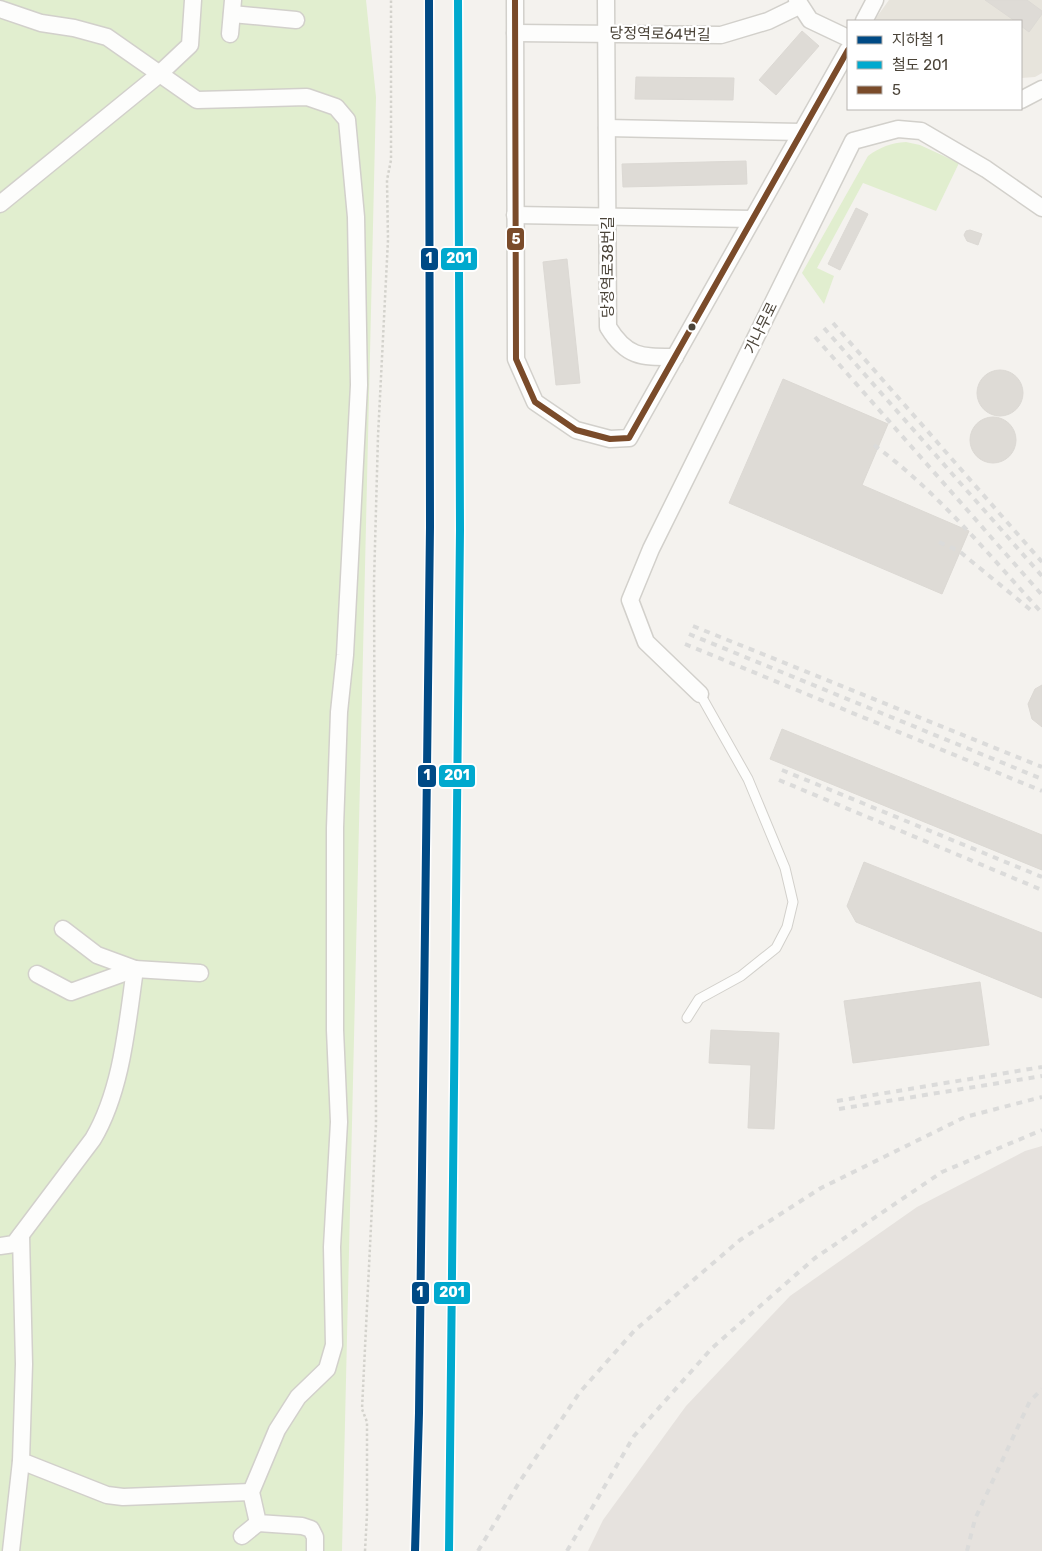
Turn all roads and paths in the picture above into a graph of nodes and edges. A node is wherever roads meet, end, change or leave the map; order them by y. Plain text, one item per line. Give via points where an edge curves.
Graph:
1 (193, 0) edge
2 (391, 0) edge
3 (515, 0) edge
4 (606, 0) edge
5 (876, 0) edge
6 (798, 3) edge
7 (232, 7) edge
8 (0, 9) edge
9 (296, 20) dead end
10 (865, 20) edge
11 (515, 33) junction
12 (230, 34) dead end
13 (606, 34) junction
14 (847, 38) edge
15 (847, 52) edge
16 (159, 74) junction
17 (1042, 89) edge
18 (1022, 99) edge
19 (607, 128) junction
20 (801, 132) junction
21 (0, 204) edge
22 (1042, 208) edge
23 (515, 215) junction
24 (607, 217) junction
25 (752, 220) junction
26 (675, 357) junction
27 (700, 694) joint
28 (63, 929) dead end
29 (135, 969) junction
30 (200, 973) dead end
31 (37, 974) dead end
32 (687, 1018) dead end
33 (22, 1235) junction
34 (0, 1246) edge
35 (21, 1461) junction
36 (251, 1492) junction
37 (258, 1523) junction
38 (242, 1536) dead end
39 (11, 1551) edge
40 (315, 1551) edge
41 (365, 1551) edge

1 - 16 street via 190,44
2 - 41 path via 391,160 387,180 388,240 374,582 376,1124 362,1409 367,1422
3 - 11 street
4 - 13 street, 당정역로38번길
5 - 10 street
6 - 13 street, 당정역로64번길 via 768,22 720,35
6 - 14 street, 당정역로64번길 via 810,20
7 - 9 street
7 - 12 street
8 - 16 street via 41,23 108,37
11 - 13 street, 당정역로64번길
11 - 23 street
13 - 19 street, 당정역로38번길
15 - 20 street
16 - 21 street
16 - 36 street via 197,100 307,98 336,107 347,120 356,216 359,385 345,655 338,712 335,828 338,1122 332,1247 334,1346 327,1369 298,1397 277,1430
17 - 18 street
19 - 20 street
19 - 24 street, 당정역로38번길
20 - 25 street
22 - 27 street, 가나무로 via 986,169 921,131 898,129 853,141 651,550 630,600 646,642
23 - 24 street
23 - 26 street via 516,359 535,402 576,430 610,439 629,438
24 - 25 street
24 - 26 street, 당정역로38번길 via 608,327 618,344 641,356
25 - 26 street
27 - 32 lane via 748,779 785,868 793,902 787,927 776,948 741,976 699,999
28 - 29 street via 97,955
29 - 30 street
29 - 31 street via 71,992
29 - 33 street via 121,1059 101,1125
33 - 34 street via 14,1244
33 - 35 street via 24,1364
35 - 36 street via 108,1495
35 - 39 street
36 - 37 street
37 - 38 street
37 - 40 street via 311,1529

